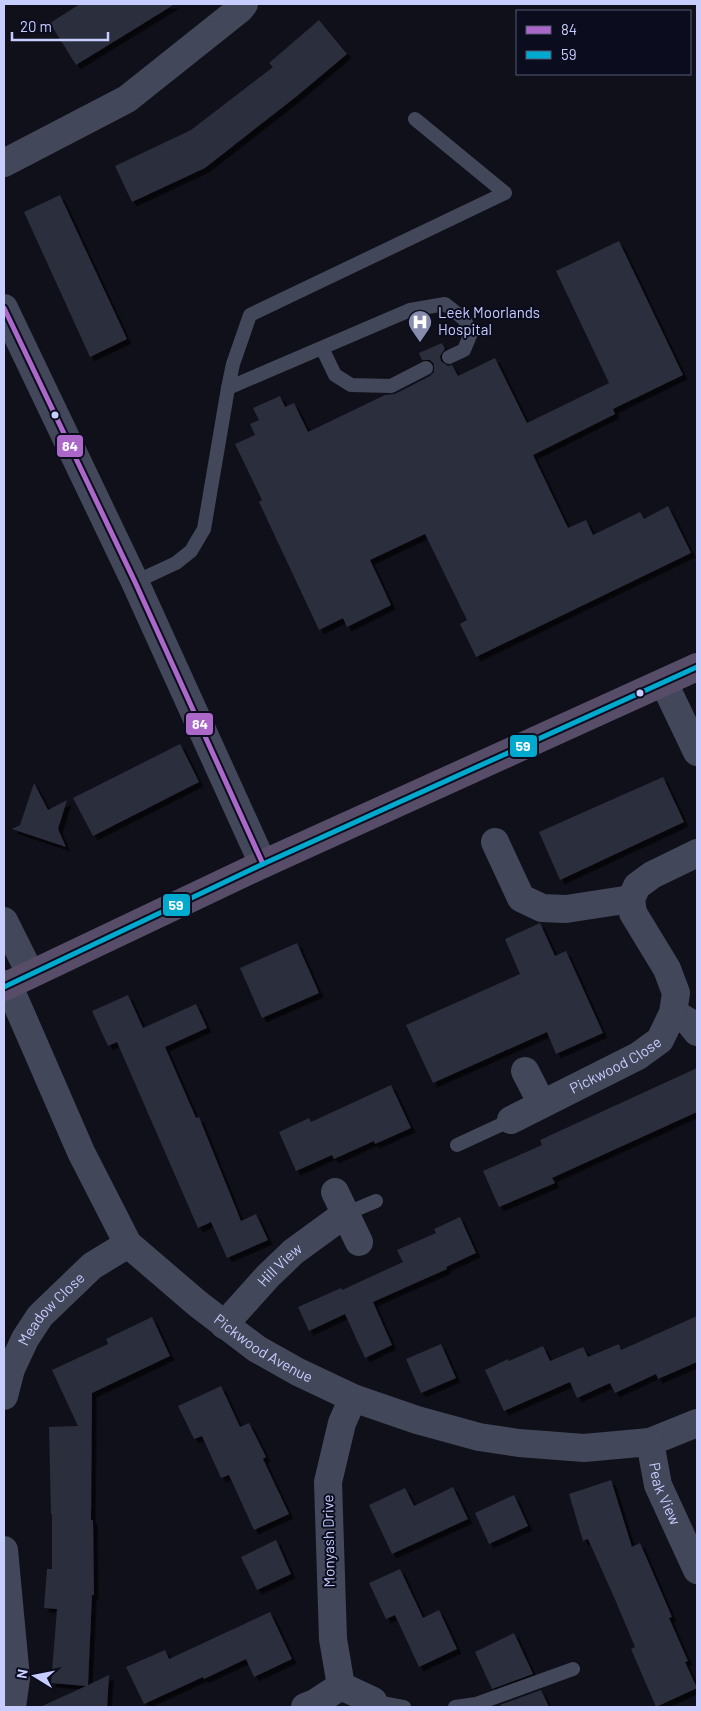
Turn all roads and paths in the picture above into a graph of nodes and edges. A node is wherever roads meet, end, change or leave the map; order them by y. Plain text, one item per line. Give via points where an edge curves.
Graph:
1 (244, 4) edge
2 (414, 119) dead end
3 (4, 163) edge
4 (4, 308) edge
5 (322, 348) junction
6 (449, 358) dead end
7 (426, 368) dead end
8 (228, 388) junction
9 (135, 582) junction
10 (697, 667) edge
11 (664, 683) junction
12 (697, 752) edge
13 (495, 842) dead end
14 (697, 853) edge
15 (262, 864) junction
16 (631, 899) junction
17 (4, 921) edge
18 (14, 981) edge
19 (673, 1013) junction
20 (697, 1032) edge
21 (525, 1071) dead end
22 (542, 1104) junction
23 (511, 1120) joint
24 (457, 1145) dead end
25 (376, 1201) dead end
26 (340, 1203) junction
27 (359, 1242) dead end
28 (128, 1244) junction
29 (224, 1325) junction
30 (4, 1396) edge
31 (353, 1398) junction
32 (697, 1423) edge
33 (650, 1442) junction
34 (4, 1550) edge
35 (697, 1570) edge
36 (573, 1669) dead end
37 (342, 1686) junction
38 (373, 1701) joint
39 (12, 1707) edge
40 (305, 1707) edge
41 (404, 1707) edge
42 (455, 1707) edge

1 - 3 street via 127,99
2 - 8 lane via 505,193 250,315
4 - 9 street
5 - 6 lane via 410,310 445,304 464,318 471,333 464,350
5 - 7 lane via 335,375 351,385 391,386
5 - 8 lane
8 - 9 lane via 204,529 191,551 176,564
9 - 15 street
10 - 11 highway
11 - 12 street
11 - 15 highway
13 - 16 street via 521,898 542,908
14 - 16 street via 652,875 637,886
15 - 18 highway
16 - 19 street, Pickwood Close via 633,912 667,969 676,993
17 - 18 street, Pickwood Avenue
18 - 28 street, Pickwood Avenue via 81,1152
19 - 20 street via 689,1022
19 - 22 street, Pickwood Close via 660,1040 638,1056
21 - 22 street
22 - 23 street, Pickwood Close
23 - 24 lane
25 - 26 lane
26 - 27 street
26 - 29 street, Hill View
28 - 29 street, Pickwood Avenue
28 - 30 street, Meadow Close via 92,1266 40,1316 11,1369
29 - 31 street, Pickwood Avenue via 256,1349
31 - 33 street, Pickwood Avenue via 479,1437 584,1448
31 - 37 street, Monyash Drive via 342,1423 328,1482 332,1639
32 - 33 street, Pickwood Avenue
33 - 35 street, Peak View via 658,1485
34 - 39 street via 16,1678
36 - 42 lane via 476,1704
37 - 38 street
37 - 40 street
38 - 41 lane

